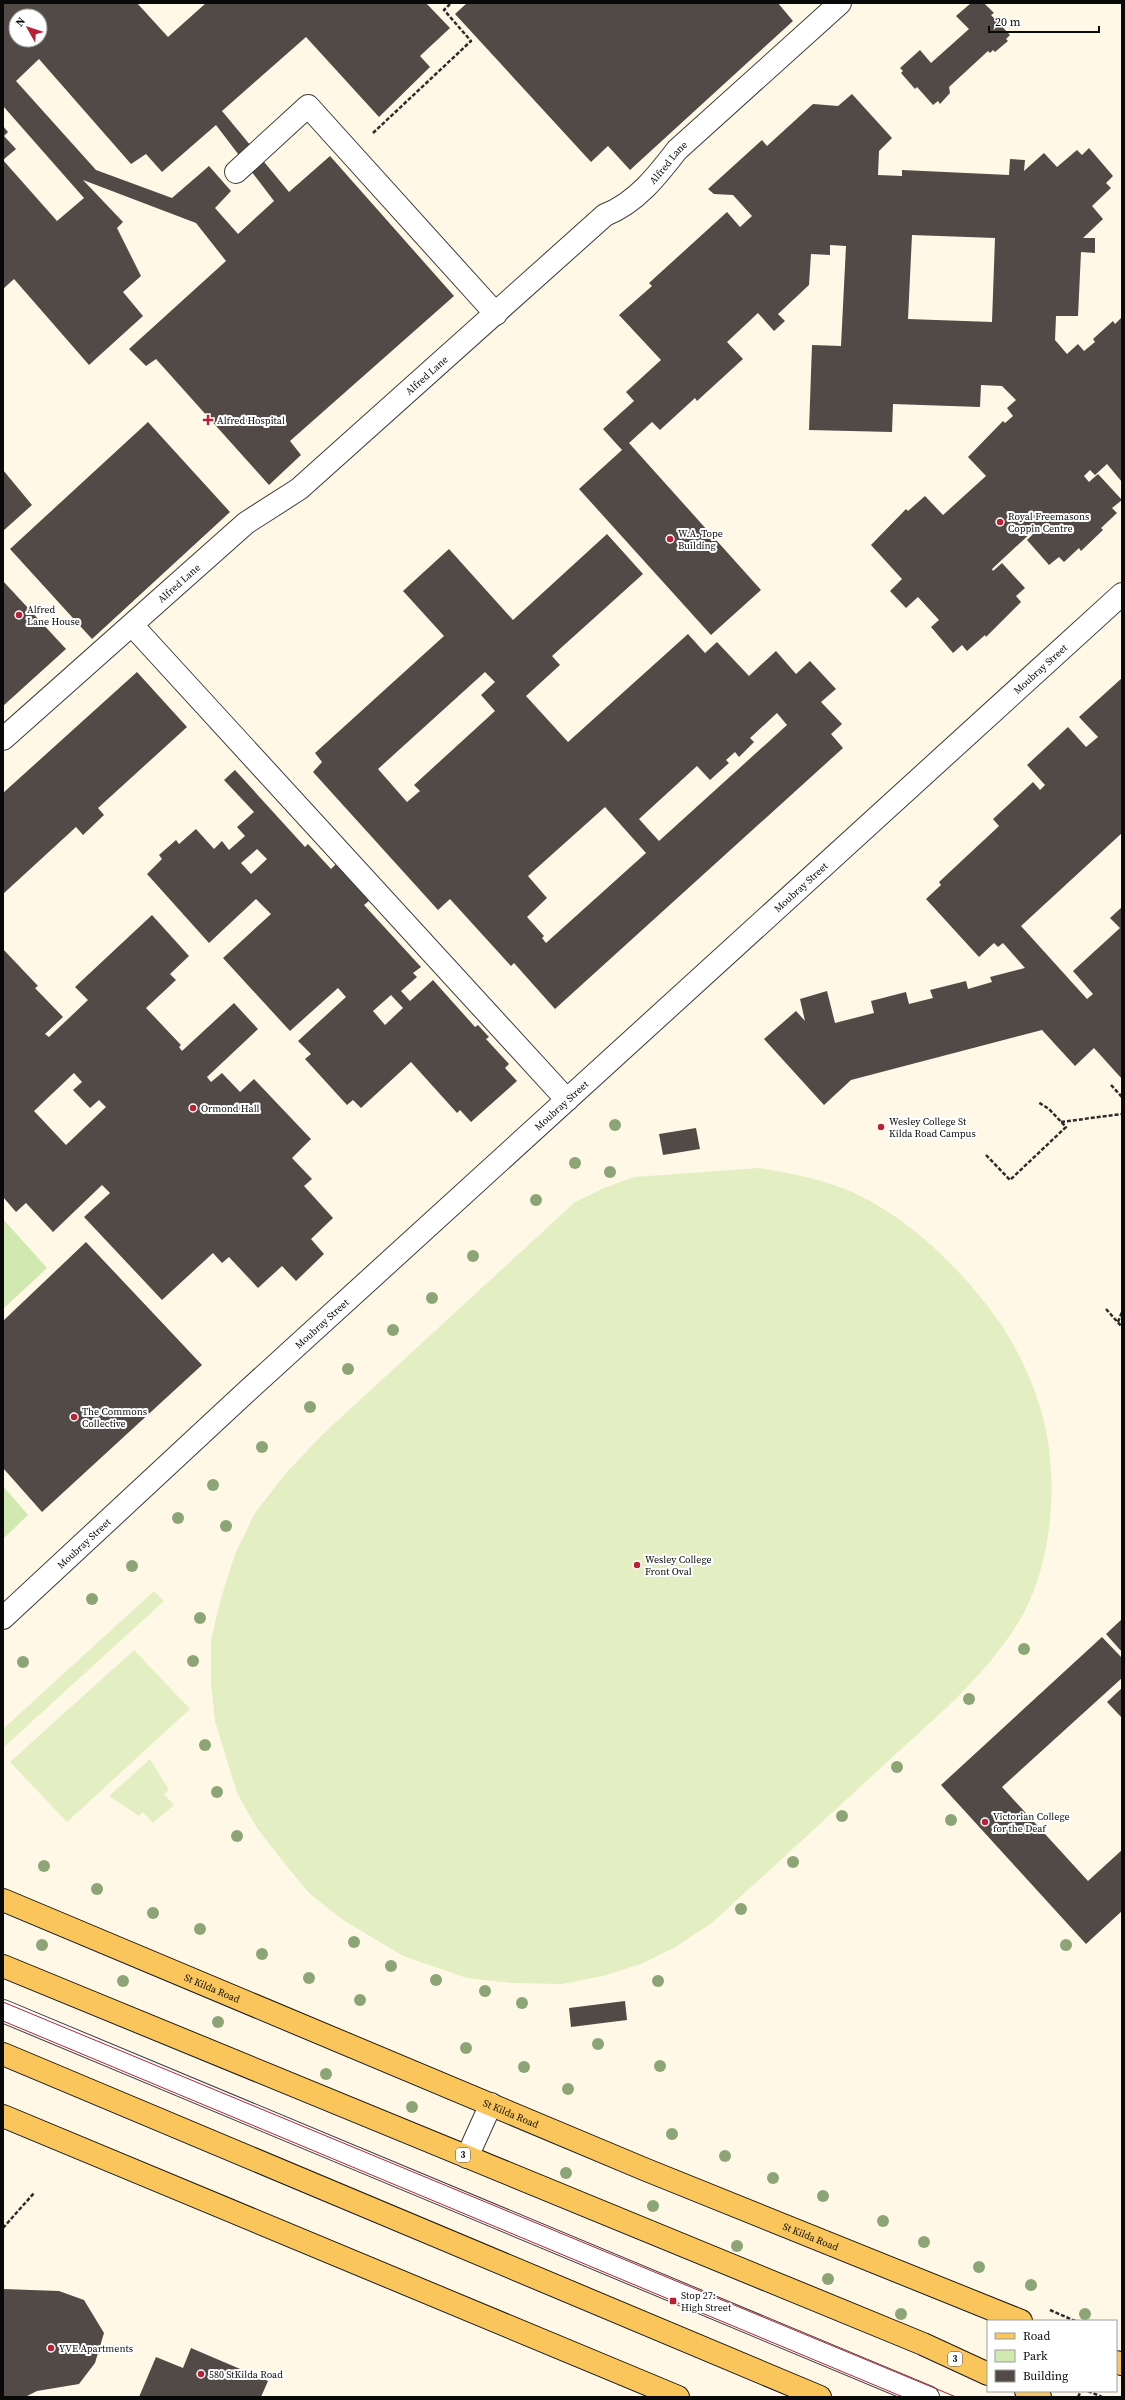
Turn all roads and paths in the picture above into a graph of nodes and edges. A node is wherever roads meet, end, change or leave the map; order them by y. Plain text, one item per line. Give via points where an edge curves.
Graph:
1 (451, 3) edge
2 (840, 3) edge
3 (351, 154) junction
4 (236, 172) dead end
5 (496, 314) junction
6 (1122, 594) edge
7 (132, 625) junction
8 (3, 739) edge
9 (1111, 1085) dead end
10 (1122, 1097) edge
11 (567, 1100) junction
12 (1038, 1102) dead end
13 (1122, 1114) edge
14 (1061, 1122) junction
15 (986, 1155) dead end
16 (1106, 1309) dead end
17 (1122, 1312) edge
18 (1118, 1322) junction
19 (1122, 1327) edge
20 (3, 1618) edge
21 (3, 1900) edge
22 (3, 1966) edge
23 (3, 2011) edge
24 (3, 2054) edge
25 (491, 2104) junction
26 (3, 2116) edge
27 (467, 2157) junction
28 (34, 2192) dead end
29 (3, 2228) edge
30 (1019, 2320) edge
31 (987, 2374) edge
32 (1028, 2392) edge
33 (1090, 2392) edge
34 (678, 2397) edge
35 (820, 2397) edge
36 (928, 2397) edge
37 (1040, 2397) edge
38 (1102, 2397) edge

1 - 3 path via 444,10 471,41
2 - 5 street, Alfred Lane via 677,150 656,178 622,208 605,214
3 - 4 street via 308,106
3 - 5 street
5 - 7 street, Alfred Lane via 299,489 246,523
6 - 11 street, Moubray Street
7 - 8 street, Alfred Lane
7 - 11 street
9 - 10 path
11 - 20 street, Moubray Street
12 - 14 path
13 - 14 path
14 - 15 path via 1066,1128 1010,1180
16 - 18 path
17 - 18 path
18 - 19 path
21 - 25 main road, St Kilda Road
22 - 27 main road, 3
23 - 36 street
24 - 35 main road
25 - 27 street
25 - 30 main road, St Kilda Road via 644,2169
26 - 34 main road
27 - 31 main road, 3 via 923,2344
28 - 29 path
32 - 37 main road
33 - 38 path

